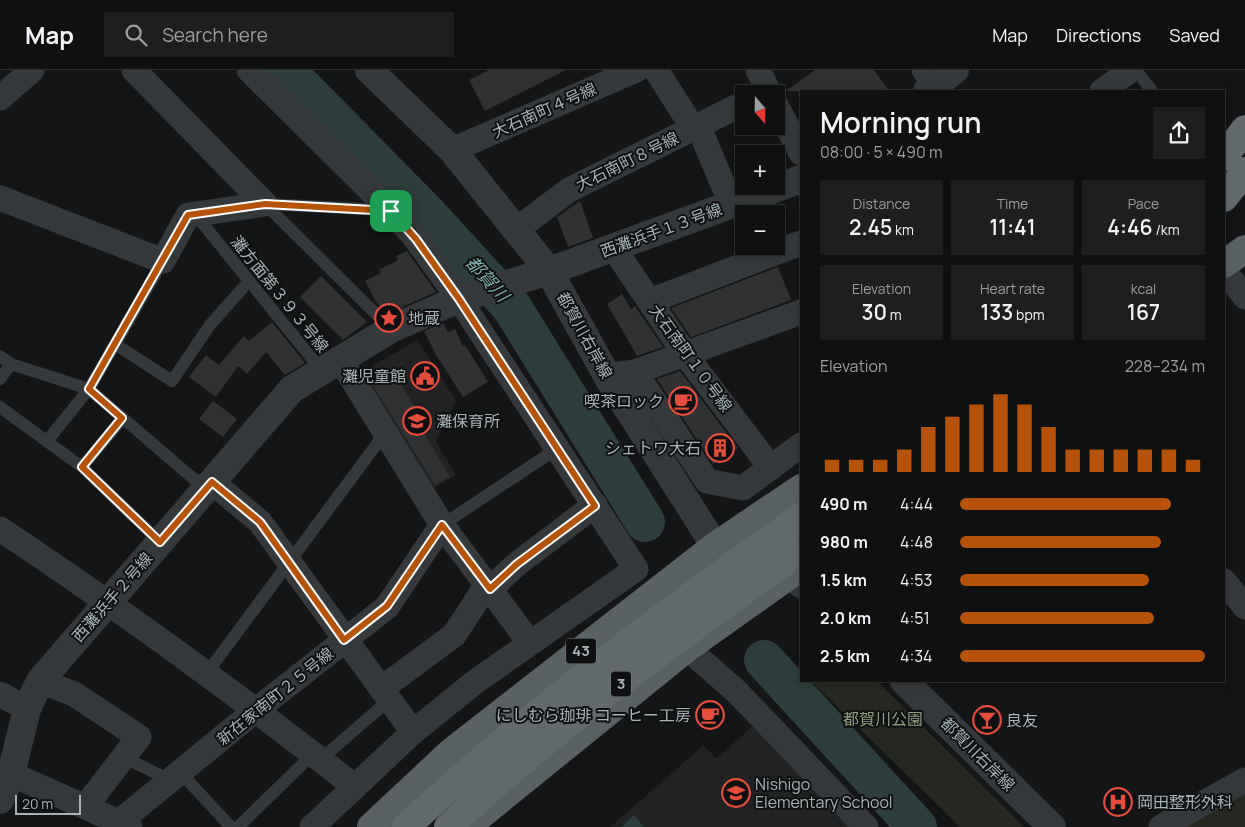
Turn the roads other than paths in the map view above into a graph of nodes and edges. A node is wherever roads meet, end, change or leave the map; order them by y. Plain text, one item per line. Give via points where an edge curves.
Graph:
1 (32, 70) edge
2 (134, 70) edge
3 (249, 70) edge
4 (369, 70) edge
5 (636, 70) edge
6 (656, 70) edge
7 (1131, 70) edge
8 (1136, 70) edge
9 (1103, 90) edge
10 (1151, 90) edge
11 (0, 98) edge
12 (735, 108) edge
13 (785, 124) edge
14 (696, 127) junction
15 (1245, 129) edge
16 (452, 150) junction
17 (800, 151) edge
18 (1225, 157) edge
19 (1225, 158) edge
20 (1245, 163) edge
21 (1245, 171) edge
22 (800, 179) edge
23 (1245, 183) edge
24 (1225, 197) edge
25 (1225, 197) edge
26 (0, 198) edge
27 (265, 204) junction
28 (731, 204) junction
29 (391, 211) junction
30 (195, 214) junction
31 (516, 230) junction
32 (800, 243) edge
33 (613, 248) junction
34 (1245, 249) edge
35 (163, 260) junction
36 (1225, 263) edge
37 (1225, 272) edge
38 (538, 274) junction
39 (249, 281) junction
40 (1245, 296) edge
41 (464, 297) junction
42 (650, 301) junction
43 (800, 312) edge
44 (391, 329) junction
45 (115, 344) junction
46 (685, 354) junction
47 (0, 356) edge
48 (11, 364) junction
49 (331, 365) junction
50 (635, 372) junction
51 (607, 376) junction
52 (0, 378) edge
53 (89, 389) junction
54 (0, 407) edge
55 (122, 418) junction
56 (385, 433) junction
57 (47, 441) junction
58 (800, 446) edge
59 (558, 448) junction
60 (82, 467) junction
61 (770, 468) junction
62 (212, 482) junction
63 (800, 489) edge
64 (595, 506) junction
65 (800, 518) edge
66 (442, 525) junction
67 (0, 529) edge
68 (160, 542) junction
69 (715, 546) junction
70 (289, 562) junction
71 (799, 569) edge
72 (1232, 579) edge
73 (488, 587) junction
74 (109, 602) junction
75 (1245, 607) edge
76 (344, 640) junction
77 (530, 643) junction
78 (687, 648) junction
79 (207, 674) junction
80 (40, 680) junction
81 (917, 685) edge
82 (0, 694) edge
83 (385, 695) junction
84 (27, 709) junction
85 (256, 710) junction
86 (413, 732) junction
87 (123, 757) junction
88 (317, 757) junction
89 (11, 774) junction
90 (175, 776) junction
91 (1245, 780) edge
92 (354, 786) junction
93 (0, 800) edge
94 (85, 807) junction
95 (124, 825) edge
96 (231, 827) edge
97 (238, 827) edge
98 (312, 827) edge
99 (371, 827) edge
100 (406, 827) edge
101 (448, 827) edge
102 (466, 827) edge
103 (866, 827) edge
104 (1052, 827) edge
105 (1161, 827) edge

1 - 11 street
2 - 27 street
3 - 29 street
4 - 16 street, 都賀川右岸線
5 - 16 street, 大石南町４号線
6 - 14 street
7 - 9 street
8 - 10 lane
12 - 14 street, 大石南町８号線
13 - 17 street
14 - 28 street
14 - 31 street, 大石南町８号線 via 568,190
15 - 18 highway
16 - 31 street, 都賀川右岸線
19 - 20 street
21 - 24 highway
22 - 28 street, 西灘浜手１３号線
23 - 25 highway
26 - 35 street
27 - 29 lane
27 - 30 street
27 - 44 lane
28 - 33 street, 西灘浜手１３号線
29 - 41 street
30 - 35 street via 188,215
30 - 39 lane, 灘方面第３９３号線
31 - 38 street, 都賀川右岸線
32 - 42 street
33 - 38 street, 西灘浜手１３号線
33 - 42 street, 大石南町１０号線
34 - 36 highway
35 - 45 lane
37 - 40 street
38 - 41 street, 西灘浜手１３号線
38 - 51 street, 都賀川右岸線
39 - 45 lane via 210,325 172,381
39 - 49 lane, 灘方面第３９３号線
41 - 44 street, 西灘浜手２号線
41 - 59 street
42 - 46 street, 大石南町１０号線
43 - 46 street
44 - 49 street, 西灘浜手２号線
45 - 53 lane
46 - 50 street
46 - 61 street, 大石南町１０号線
47 - 48 lane
48 - 52 lane
48 - 53 lane
49 - 56 street
49 - 62 street, 西灘浜手２号線 via 292,390
50 - 51 street
50 - 61 street via 707,481 743,488
51 - 69 street, 都賀川右岸線
53 - 55 lane
53 - 57 lane
54 - 57 lane
55 - 60 lane
55 - 62 lane via 195,480
56 - 66 street
56 - 70 lane
57 - 60 lane
58 - 61 street
59 - 64 street
59 - 66 lane, 新在家南町２５号線
60 - 68 lane
62 - 68 street, 西灘浜手２号線
62 - 70 street via 260,522
63 - 69 highway, 43
64 - 73 street
64 - 77 street via 636,569
65 - 100 highway, 3 via 612,654 538,712
66 - 73 street
66 - 76 street, 新在家南町２５号線 via 387,606
67 - 74 street
68 - 74 street, 西灘浜手２号線
69 - 71 street
69 - 99 highway, 43 via 451,752
70 - 76 street
70 - 79 lane
71 - 78 highway
71 - 101 highway, 3 via 658,655
72 - 75 street
73 - 77 street
73 - 83 street via 454,635
74 - 79 street
74 - 80 street, 西灘浜手２号線
76 - 83 street
76 - 85 street, 新在家南町２５号線
77 - 86 street
78 - 102 highway
78 - 103 street via 737,692
79 - 85 street
80 - 84 street, 西灘浜手２号線
80 - 87 street via 74,694 139,737
81 - 104 street, 都賀川右岸線
82 - 84 street
83 - 86 street
83 - 88 lane
84 - 89 street, 西灘浜手２号線
85 - 88 street
85 - 90 street, 新在家南町２５号線
86 - 92 street
87 - 90 lane
87 - 94 street
88 - 92 street
88 - 97 lane
89 - 93 street, 西灘浜手２号線
89 - 94 street
90 - 95 street, 新在家南町２５号線
90 - 96 lane
91 - 105 street
92 - 98 street
94 - 95 street

